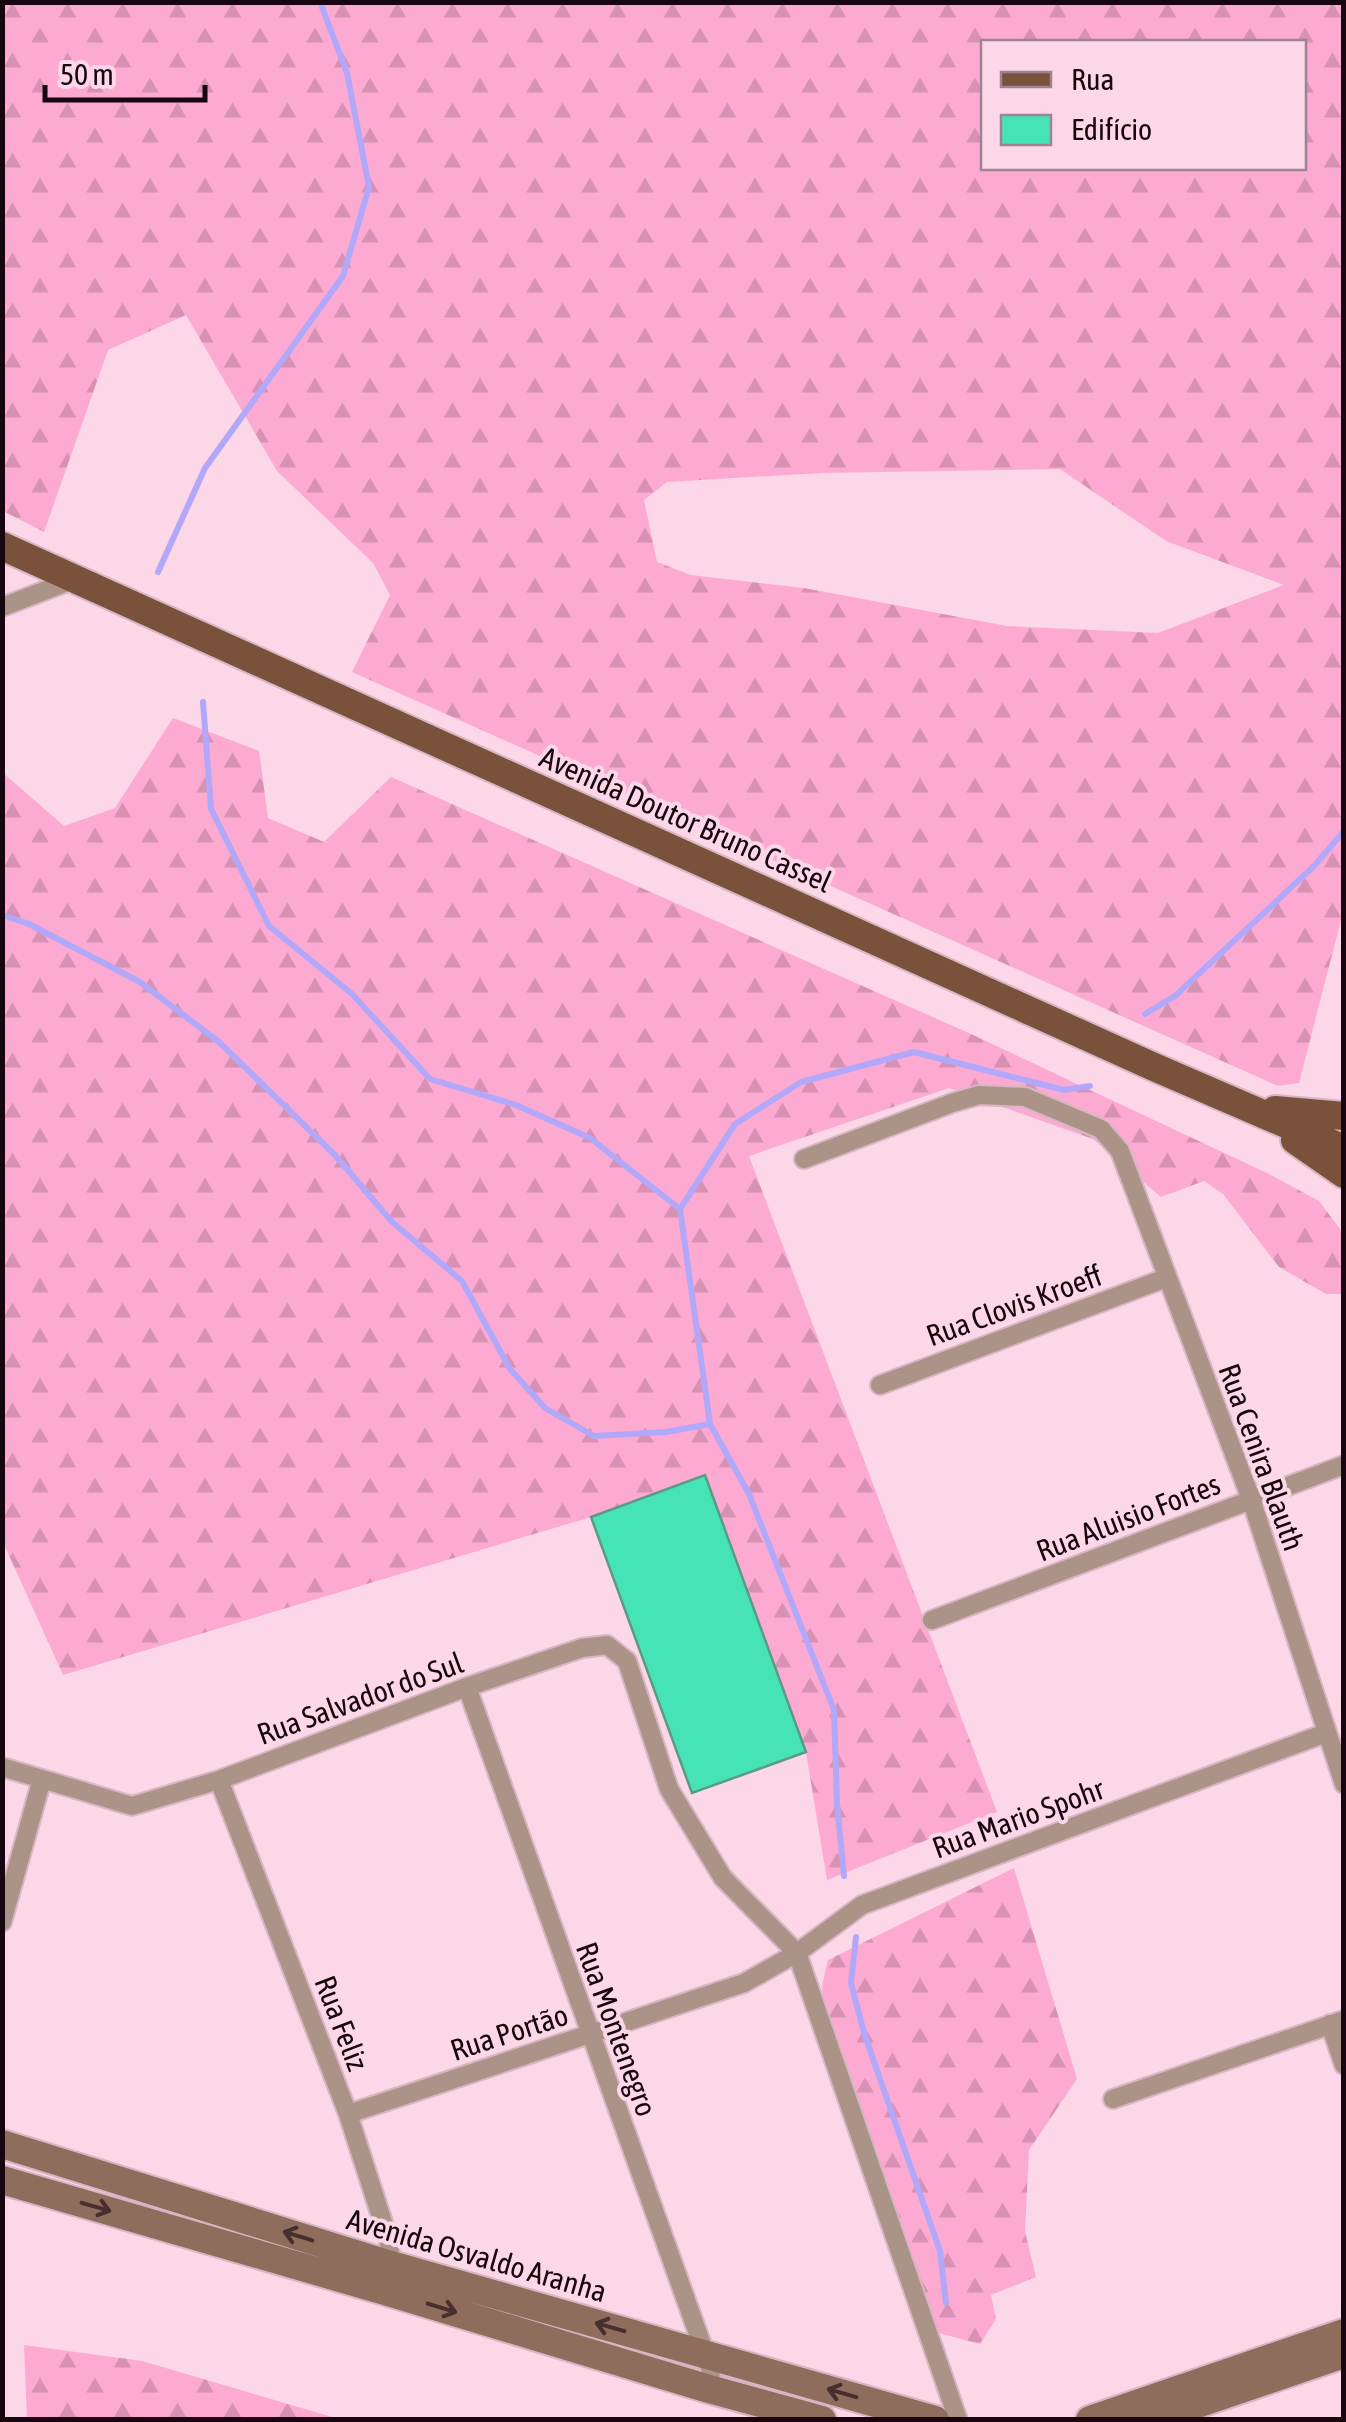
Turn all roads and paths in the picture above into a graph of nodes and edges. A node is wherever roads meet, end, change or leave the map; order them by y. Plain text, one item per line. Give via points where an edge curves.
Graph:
1 (2, 546) edge
2 (75, 579) junction
3 (2, 606) edge
4 (1248, 1107) junction
5 (1344, 1116) edge
6 (1344, 1148) edge
7 (804, 1160) dead end
8 (1344, 1174) edge
9 (1166, 1278) junction
10 (880, 1384) dead end
11 (1344, 1466) edge
12 (1251, 1499) junction
13 (932, 1620) dead end
14 (467, 1687) junction
15 (1326, 1733) junction
16 (2, 1766) edge
17 (42, 1778) junction
18 (220, 1780) junction
19 (1344, 1784) edge
20 (2, 1922) edge
21 (797, 1953) junction
22 (744, 1983) joint
23 (1337, 2022) edge
24 (590, 2034) junction
25 (1344, 2065) edge
26 (1113, 2099) dead end
27 (348, 2114) junction
28 (2, 2144) edge
29 (2, 2180) edge
30 (388, 2278) junction
31 (1344, 2333) edge
32 (704, 2353) junction
33 (1344, 2354) edge
34 (709, 2388) junction
35 (822, 2420) edge
36 (935, 2420) edge
37 (958, 2420) edge
38 (1090, 2420) edge
39 (1150, 2420) edge

1 - 2 main road, Avenida Doutor Bruno Cassel
2 - 3 street
2 - 4 main road, Avenida Doutor Bruno Cassel
4 - 5 main road
4 - 6 main road, Avenida Doutor Bruno Cassel
4 - 8 main road
7 - 9 street, Rua Cenira Blauth via 952,1102 1025,1096 1101,1130 1120,1151
9 - 10 street, Rua Clovis Kroeff
9 - 12 street, Rua Cenira Blauth
11 - 12 street, Rua Aluisio Fortes
12 - 13 street, Rua Aluisio Fortes
12 - 15 street, Rua Cenira Blauth
14 - 18 street, Rua Salvador do Sul
14 - 21 street, Rua Salvador do Sul via 582,1648 607,1645 627,1661 669,1789 723,1878
14 - 24 street, Rua Montenegro
15 - 19 street, Rua Cenira Blauth
15 - 21 street, Rua Mario Spohr via 862,1905
16 - 17 street
17 - 18 street, Rua Salvador do Sul via 132,1806
17 - 20 street
18 - 27 street, Rua Feliz
21 - 22 street, Rua Mario Spohr
21 - 37 street
22 - 24 street, Rua Portão
23 - 25 street
23 - 26 street
24 - 27 street, Rua Portão
24 - 32 street, Rua Montenegro
27 - 30 street, Rua Feliz via 389,2241
30 -> 28 main road, Avenida Osvaldo Aranha
29 -> 30 main road, Avenida Osvaldo Aranha
32 -> 30 main road, Avenida Osvaldo Aranha
30 -> 34 main road, Avenida Osvaldo Aranha
31 - 38 main road
32 - 34 street, Rua Montenegro
36 -> 32 main road, Avenida Osvaldo Aranha
33 - 39 main road
34 - 35 main road, Avenida Osvaldo Aranha

